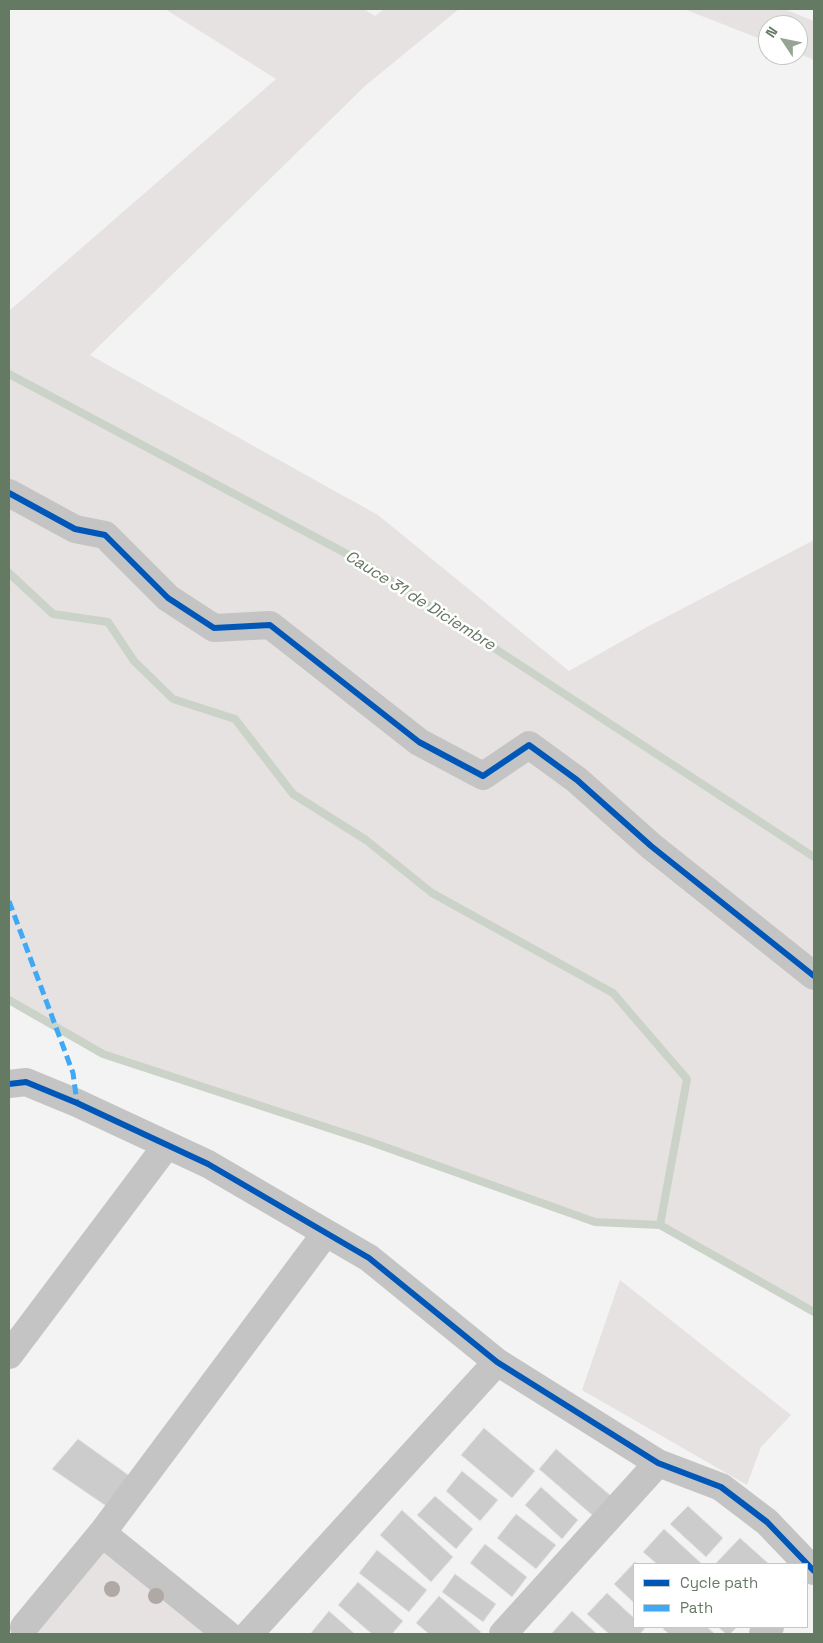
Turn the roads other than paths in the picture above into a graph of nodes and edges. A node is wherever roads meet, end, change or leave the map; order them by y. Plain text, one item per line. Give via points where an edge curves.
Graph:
1 (9, 493) edge
2 (814, 976) edge
3 (9, 1084) edge
4 (167, 1146) junction
5 (325, 1234) junction
6 (9, 1355) edge
7 (497, 1362) junction
8 (658, 1463) junction
9 (102, 1533) junction
10 (806, 1563) edge
11 (22, 1625) edge
12 (227, 1634) edge
13 (248, 1634) edge
14 (503, 1634) edge

1 - 2 street via 75,529 105,535 168,598 214,628 270,625 419,742 483,776 529,745
3 - 4 street via 26,1082
4 - 5 street via 208,1164
4 - 6 street
5 - 7 street via 369,1258
5 - 9 street
7 - 8 street
7 - 13 street
8 - 10 street via 722,1487 767,1522
8 - 14 street
9 - 11 street
9 - 12 street

